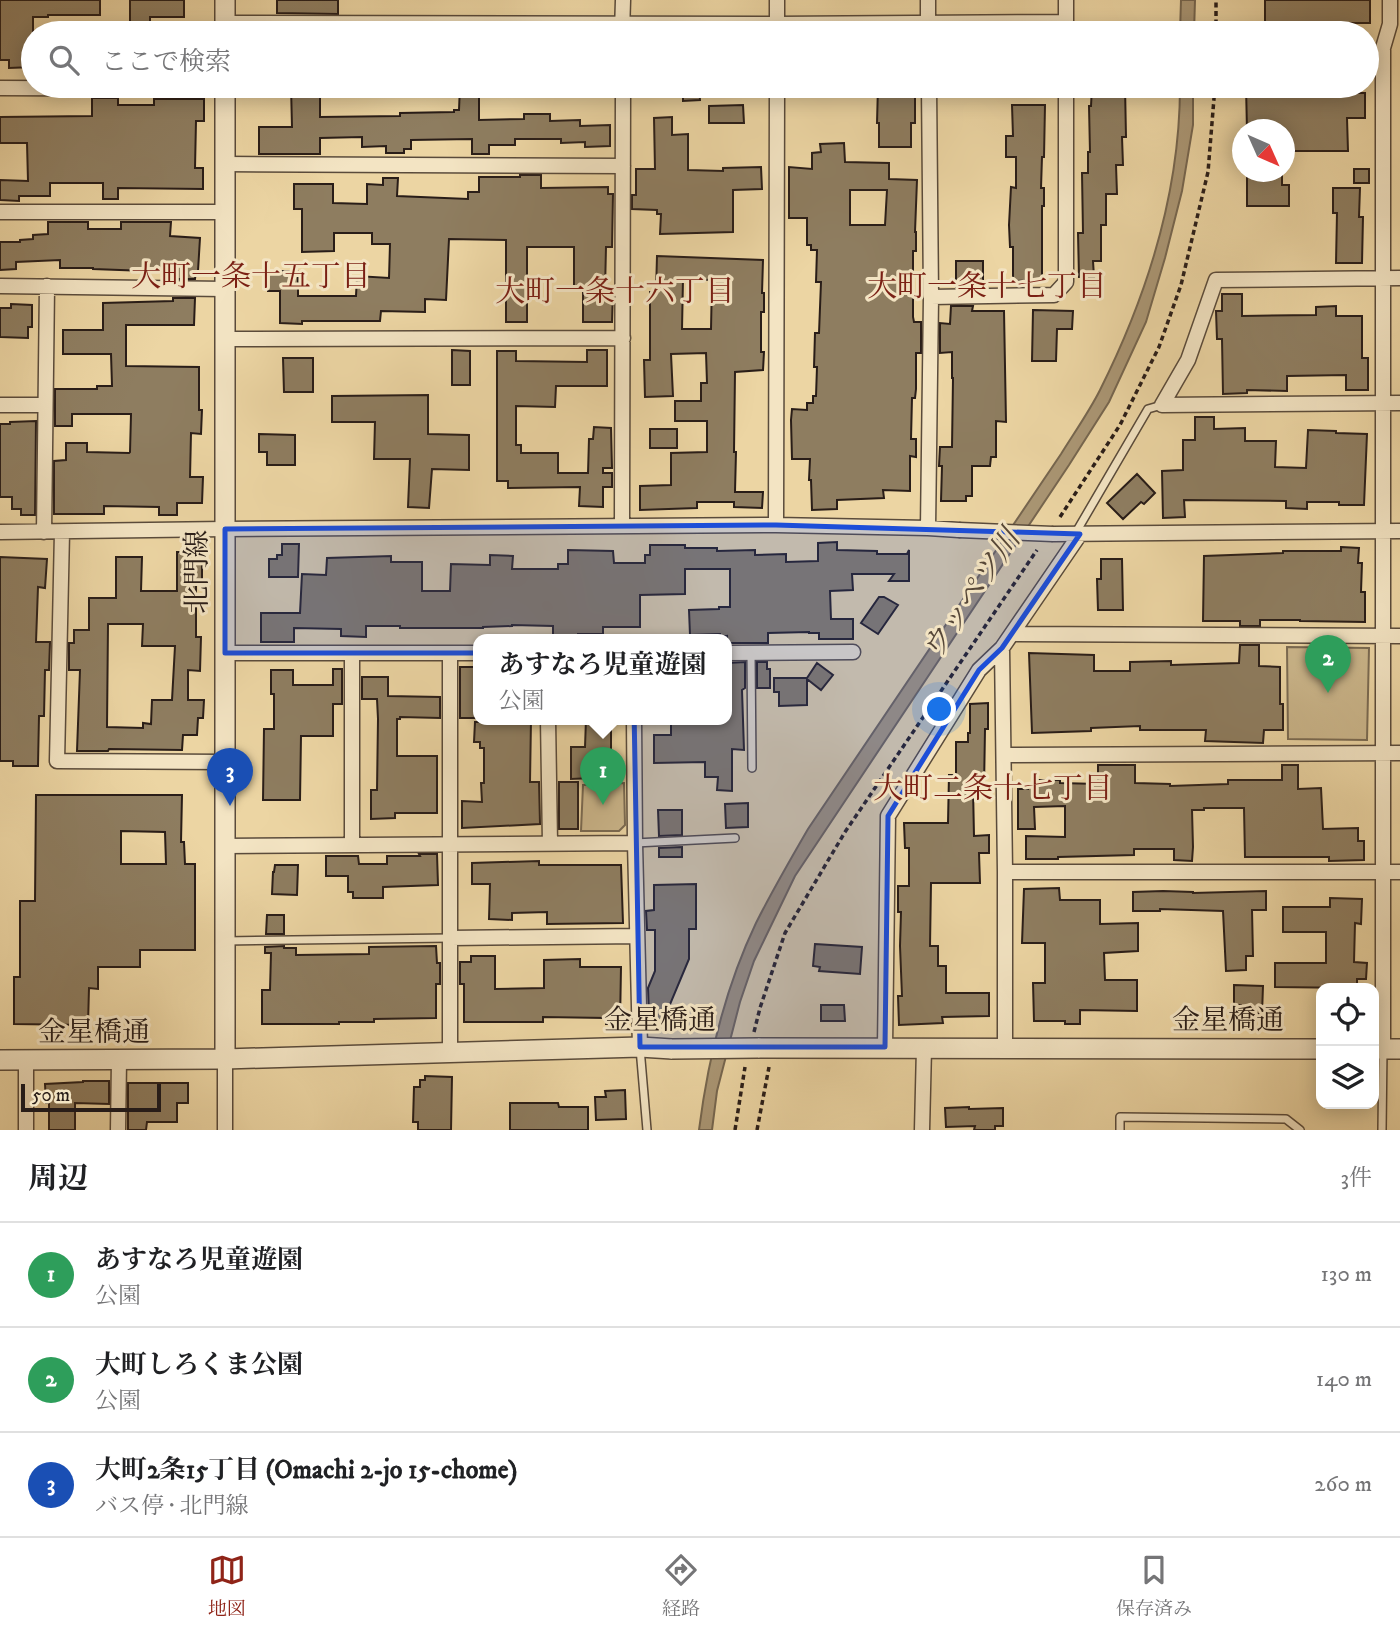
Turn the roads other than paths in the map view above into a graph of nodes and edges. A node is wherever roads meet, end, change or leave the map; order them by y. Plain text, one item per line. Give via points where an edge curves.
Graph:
1 (225, 0) edge
2 (622, 0) edge
3 (777, 0) edge
4 (928, 0) edge
5 (1066, 0) edge
6 (1390, 0) edge
7 (225, 21) edge
8 (622, 21) edge
9 (777, 21) edge
10 (928, 21) edge
11 (1066, 21) edge
12 (1395, 24) edge
13 (0, 88) edge
14 (21, 88) edge
15 (225, 98) edge
16 (623, 98) edge
17 (777, 98) edge
18 (929, 98) edge
19 (1066, 98) edge
20 (1383, 152) junction
21 (1400, 152) edge
22 (225, 164) junction
23 (623, 166) junction
24 (0, 212) edge
25 (225, 212) junction
26 (1383, 278) junction
27 (1400, 278) edge
28 (0, 286) edge
29 (47, 286) junction
30 (225, 289) junction
31 (931, 297) junction
32 (623, 338) junction
33 (224, 339) junction
34 (1383, 403) junction
35 (1400, 403) edge
36 (0, 405) edge
37 (45, 405) junction
38 (1162, 405) junction
39 (776, 525) junction
40 (622, 526) junction
41 (928, 528) junction
42 (225, 529) junction
43 (1383, 531) junction
44 (1400, 531) edge
45 (0, 532) edge
46 (44, 532) junction
47 (62, 532) junction
48 (1077, 534) junction
49 (1012, 634) junction
50 (1383, 636) junction
51 (1400, 636) edge
52 (1002, 648) junction
53 (853, 652) dead end
54 (225, 653) junction
55 (352, 653) junction
56 (450, 653) junction
57 (473, 653) edge
58 (732, 653) edge
59 (751, 653) junction
60 (548, 725) edge
61 (634, 725) edge
62 (1383, 752) junction
63 (1400, 753) edge
64 (1004, 755) junction
65 (225, 762) junction
66 (752, 768) dead end
67 (735, 838) dead end
68 (635, 842) junction
69 (550, 843) junction
70 (451, 844) junction
71 (352, 845) junction
72 (225, 846) junction
73 (1005, 872) junction
74 (1383, 872) junction
75 (1400, 872) edge
76 (637, 936) junction
77 (451, 939) junction
78 (224, 941) junction
79 (885, 1047) junction
80 (1005, 1047) junction
81 (640, 1048) junction
82 (924, 1048) junction
83 (1316, 1049) edge
84 (1385, 1049) edge
85 (450, 1053) junction
86 (225, 1059) junction
87 (0, 1060) edge
88 (26, 1060) junction
89 (119, 1060) junction
90 (26, 1130) edge
91 (118, 1130) edge
92 (225, 1130) edge
93 (647, 1130) edge
94 (922, 1130) edge
95 (1120, 1130) edge
96 (1300, 1130) edge
97 (1382, 1130) edge

1 - 7 street
2 - 8 street
3 - 9 street
4 - 10 street
5 - 11 street
6 - 12 street
12 - 20 street via 1383,48
13 - 14 street
15 - 22 street, 北門線
16 - 23 street
17 - 39 street
18 - 31 street
19 - 31 street via 1066,282 1054,295
20 - 21 street
20 - 26 street
22 - 23 street
22 - 25 street, 北門線
23 - 32 street
24 - 25 street
25 - 30 street, 北門線
26 - 27 street
26 - 34 street
26 - 38 street via 1216,280 1188,360
28 - 29 street
29 - 30 street
29 - 37 street
30 - 33 street, 北門線
31 - 41 street
32 - 33 street
32 - 40 street
33 - 42 street, 北門線
34 - 35 street
34 - 38 street
34 - 43 street
36 - 37 street
37 - 46 street
38 - 48 lane via 1148,409
39 - 40 street
39 - 41 street
40 - 42 street
41 - 48 street, bridge
42 - 47 street
42 - 54 street, 北門線
43 - 44 street
43 - 48 street
43 - 50 street
45 - 46 street
46 - 47 street
47 - 65 street via 57,761
48 - 49 street
49 - 50 street
49 - 52 street
50 - 51 street
50 - 62 street
52 - 64 street
52 - 79 street via 979,670 888,816
53 - 59 street
54 - 55 street
54 - 65 street, 北門線
55 - 56 street
55 - 71 street
56 - 57 street
56 - 70 street
58 - 59 street
59 - 66 lane
60 - 69 street
61 - 68 street
62 - 63 street
62 - 64 street
62 - 74 street
64 - 73 street
65 - 72 street, 北門線
67 - 68 lane
68 - 69 street
68 - 76 street
69 - 70 street
70 - 71 street
70 - 77 street
71 - 72 street
72 - 78 street, 北門線
73 - 74 street
73 - 80 street
74 - 75 street
74 - 84 street
76 - 77 street
76 - 81 street
77 - 78 lane
77 - 85 street
78 - 86 street, 北門線
79 - 81 street, 金星橋通, bridge via 756,1040
79 - 82 street, 金星橋通
80 - 82 street, 金星橋通
80 - 83 street, 金星橋通
81 - 85 street, 金星橋通
81 - 93 lane
82 - 94 street
84 - 97 lane
85 - 86 street, 金星橋通
86 - 89 street, 金星橋通
86 - 92 street
87 - 88 street, 金星橋通
88 - 89 street, 金星橋通
88 - 90 street
89 - 91 street
95 - 96 lane via 1120,1117 1286,1119

